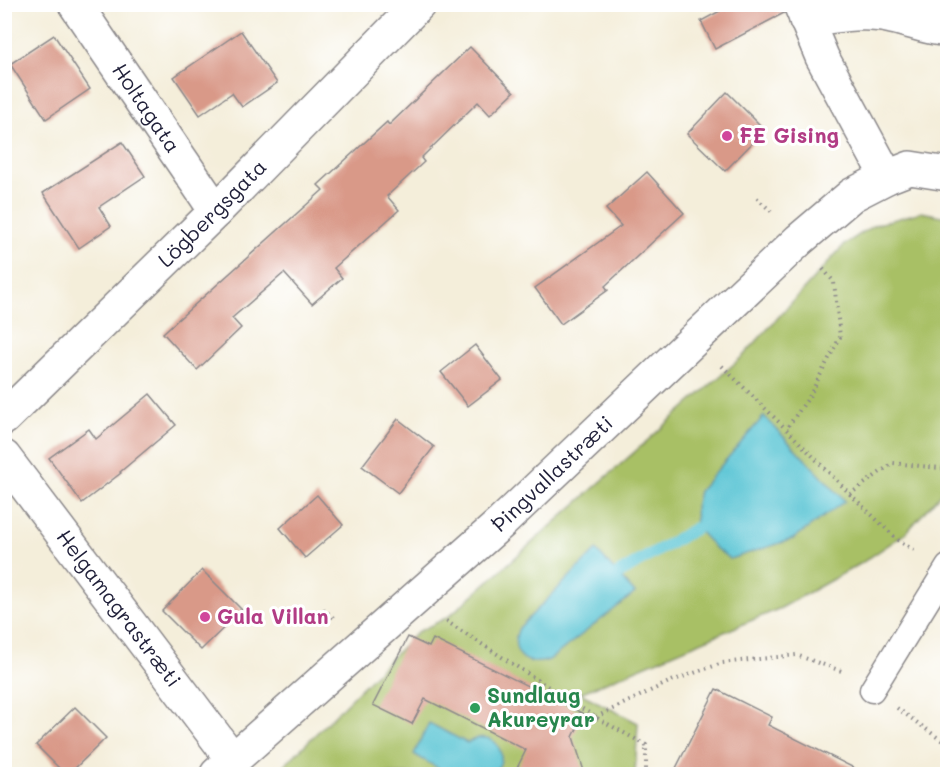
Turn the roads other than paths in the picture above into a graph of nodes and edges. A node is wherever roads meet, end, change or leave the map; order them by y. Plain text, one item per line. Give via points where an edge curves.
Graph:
1 (75, 4) edge
2 (419, 4) edge
3 (803, 12) edge
4 (948, 30) edge
5 (948, 174) edge
6 (887, 177) junction
7 (216, 211) junction
8 (4, 418) edge
9 (4, 457) edge
10 (948, 567) edge
11 (872, 690) road end
12 (225, 767) edge

1 - 7 street, Holtagata
2 - 7 street, Lögbergsgata
3 - 4 street via 891,16 926,28
3 - 6 street via 822,57
5 - 6 street, Þingvallastræti via 910,168
6 - 12 street, Þingvallastræti via 852,195 799,240 502,522
7 - 8 street, Lögbergsgata
9 - 12 street, Helgamagrastræti
10 - 11 lane

